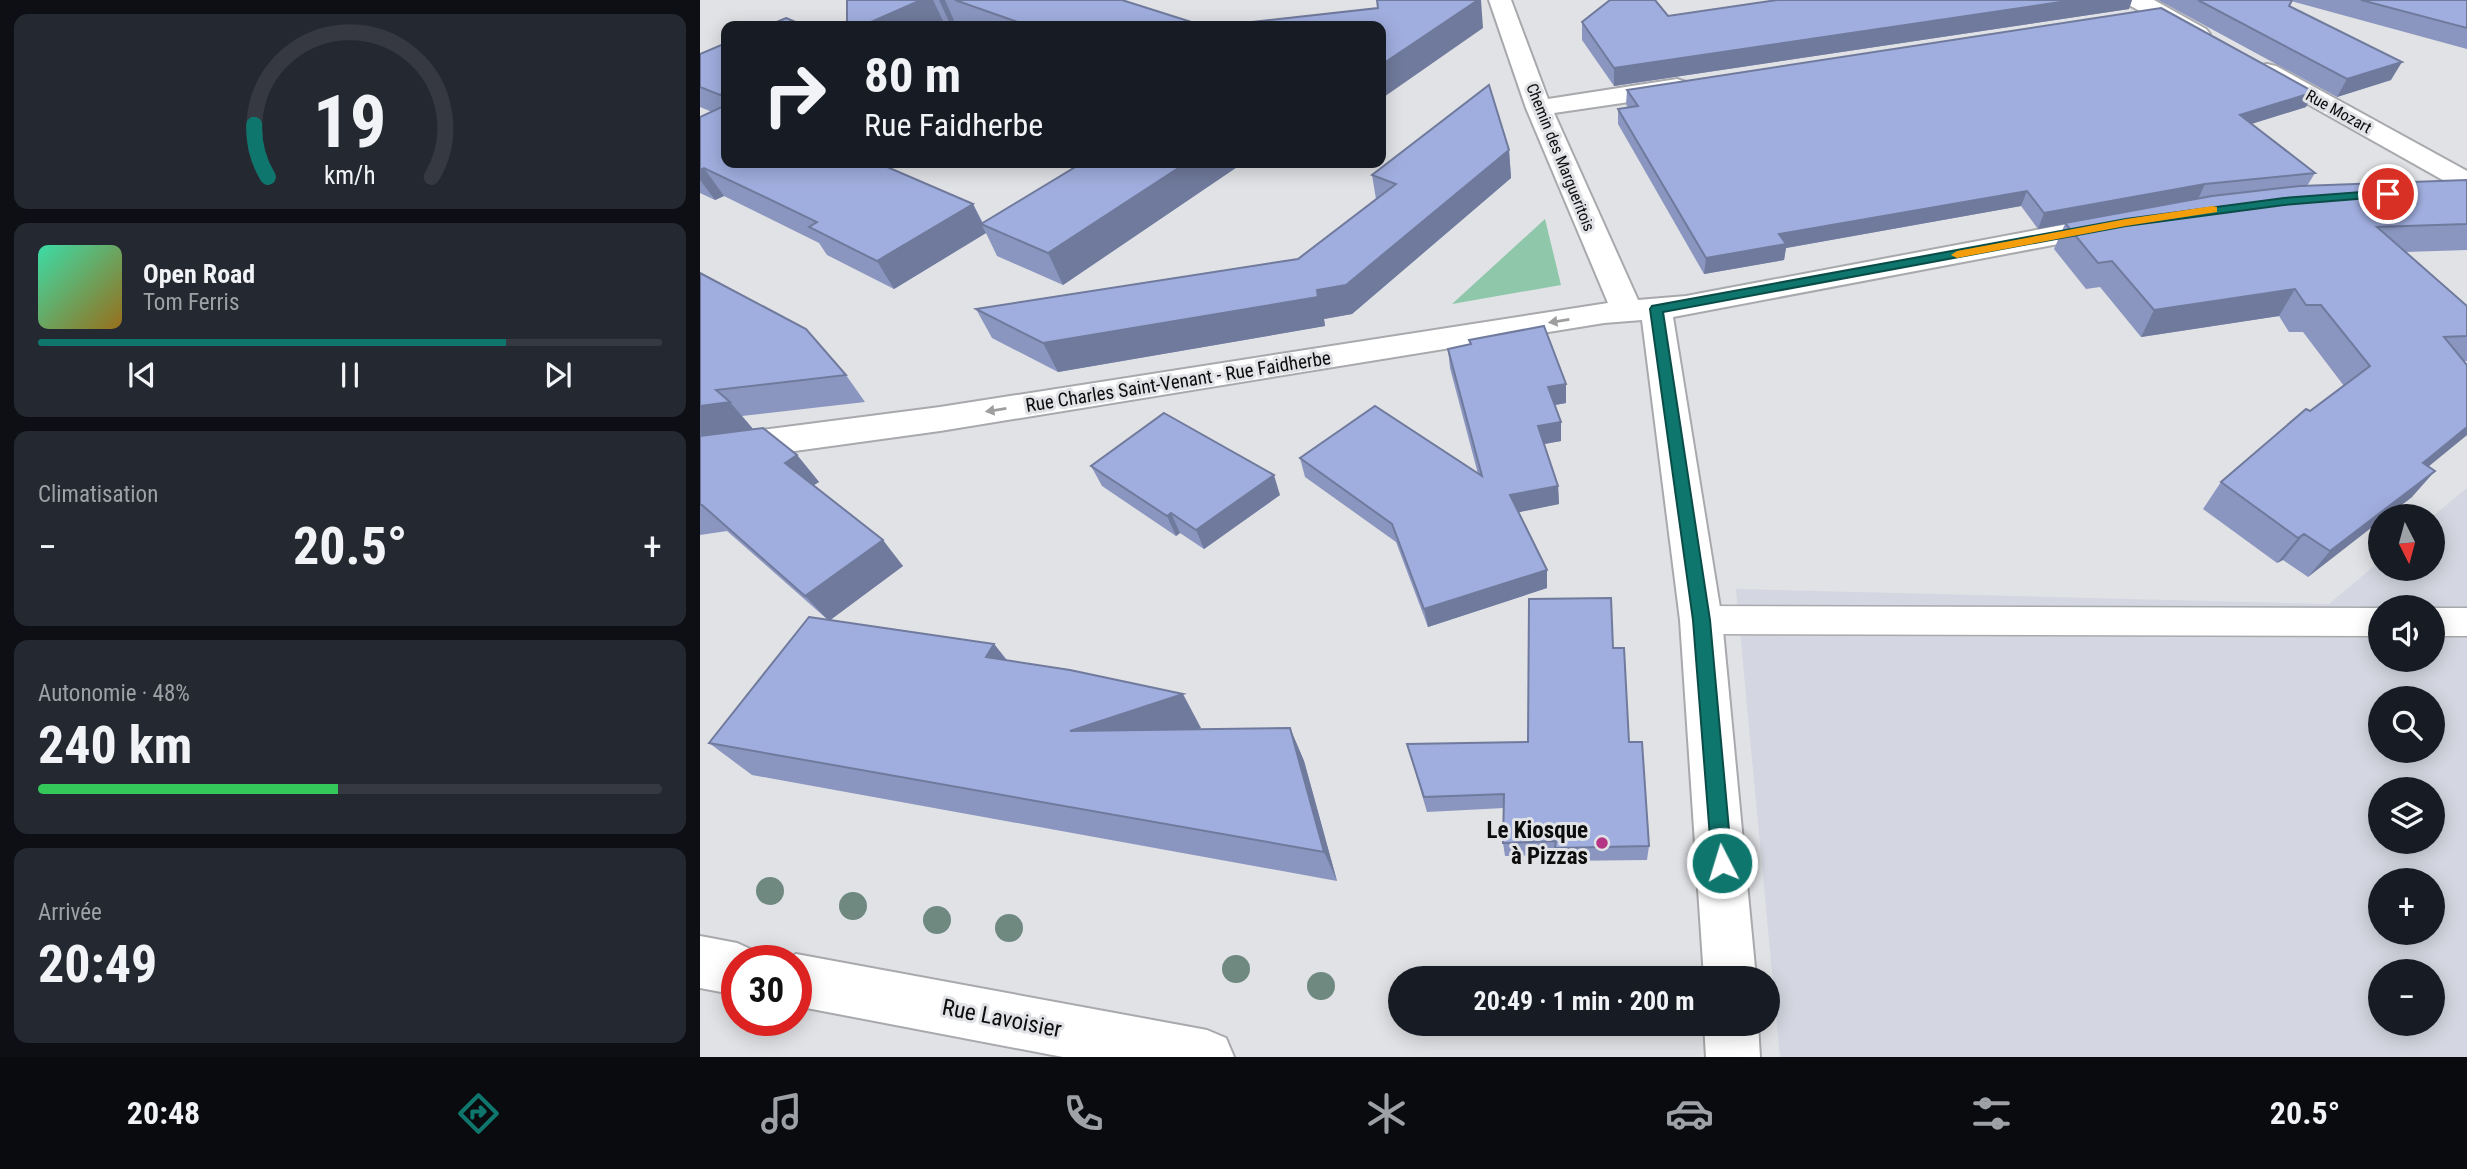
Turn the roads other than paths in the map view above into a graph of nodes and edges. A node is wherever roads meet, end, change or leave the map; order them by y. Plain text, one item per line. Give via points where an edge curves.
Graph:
1 (1500, 0) edge
2 (2133, 9) edge
3 (2220, 46) edge
4 (2244, 59) edge
5 (1695, 84) edge
6 (1539, 108) junction
7 (2467, 182) edge
8 (2467, 189) edge
9 (2428, 191) edge
10 (2138, 220) edge
11 (1641, 310) junction
12 (700, 451) edge
13 (1701, 620) junction
14 (2368, 622) edge
15 (2445, 622) edge
16 (2467, 622) edge
17 (700, 962) edge
18 (721, 965) edge
19 (1729, 966) edge
20 (812, 983) edge
21 (1731, 1036) edge
22 (1207, 1057) edge
23 (1732, 1057) edge

1 - 6 street, Chemin des Margueritois
2 - 3 street via 2160,13
4 - 7 street, Rue Mozart
5 - 6 street
6 - 11 street, Chemin des Margueritois
8 - 9 street
10 - 11 street, Rue Charles Saint-Venant - Rue Faidherbe
11 -> 12 street, Rue Charles Saint-Venant - Rue Faidherbe via 940,419
11 - 13 street, Chemin des Margueritois
13 - 14 lane
13 - 19 street, Chemin des Margueritois
15 - 16 lane
17 - 18 street
20 - 22 street, Rue Lavoisier
21 - 23 street

